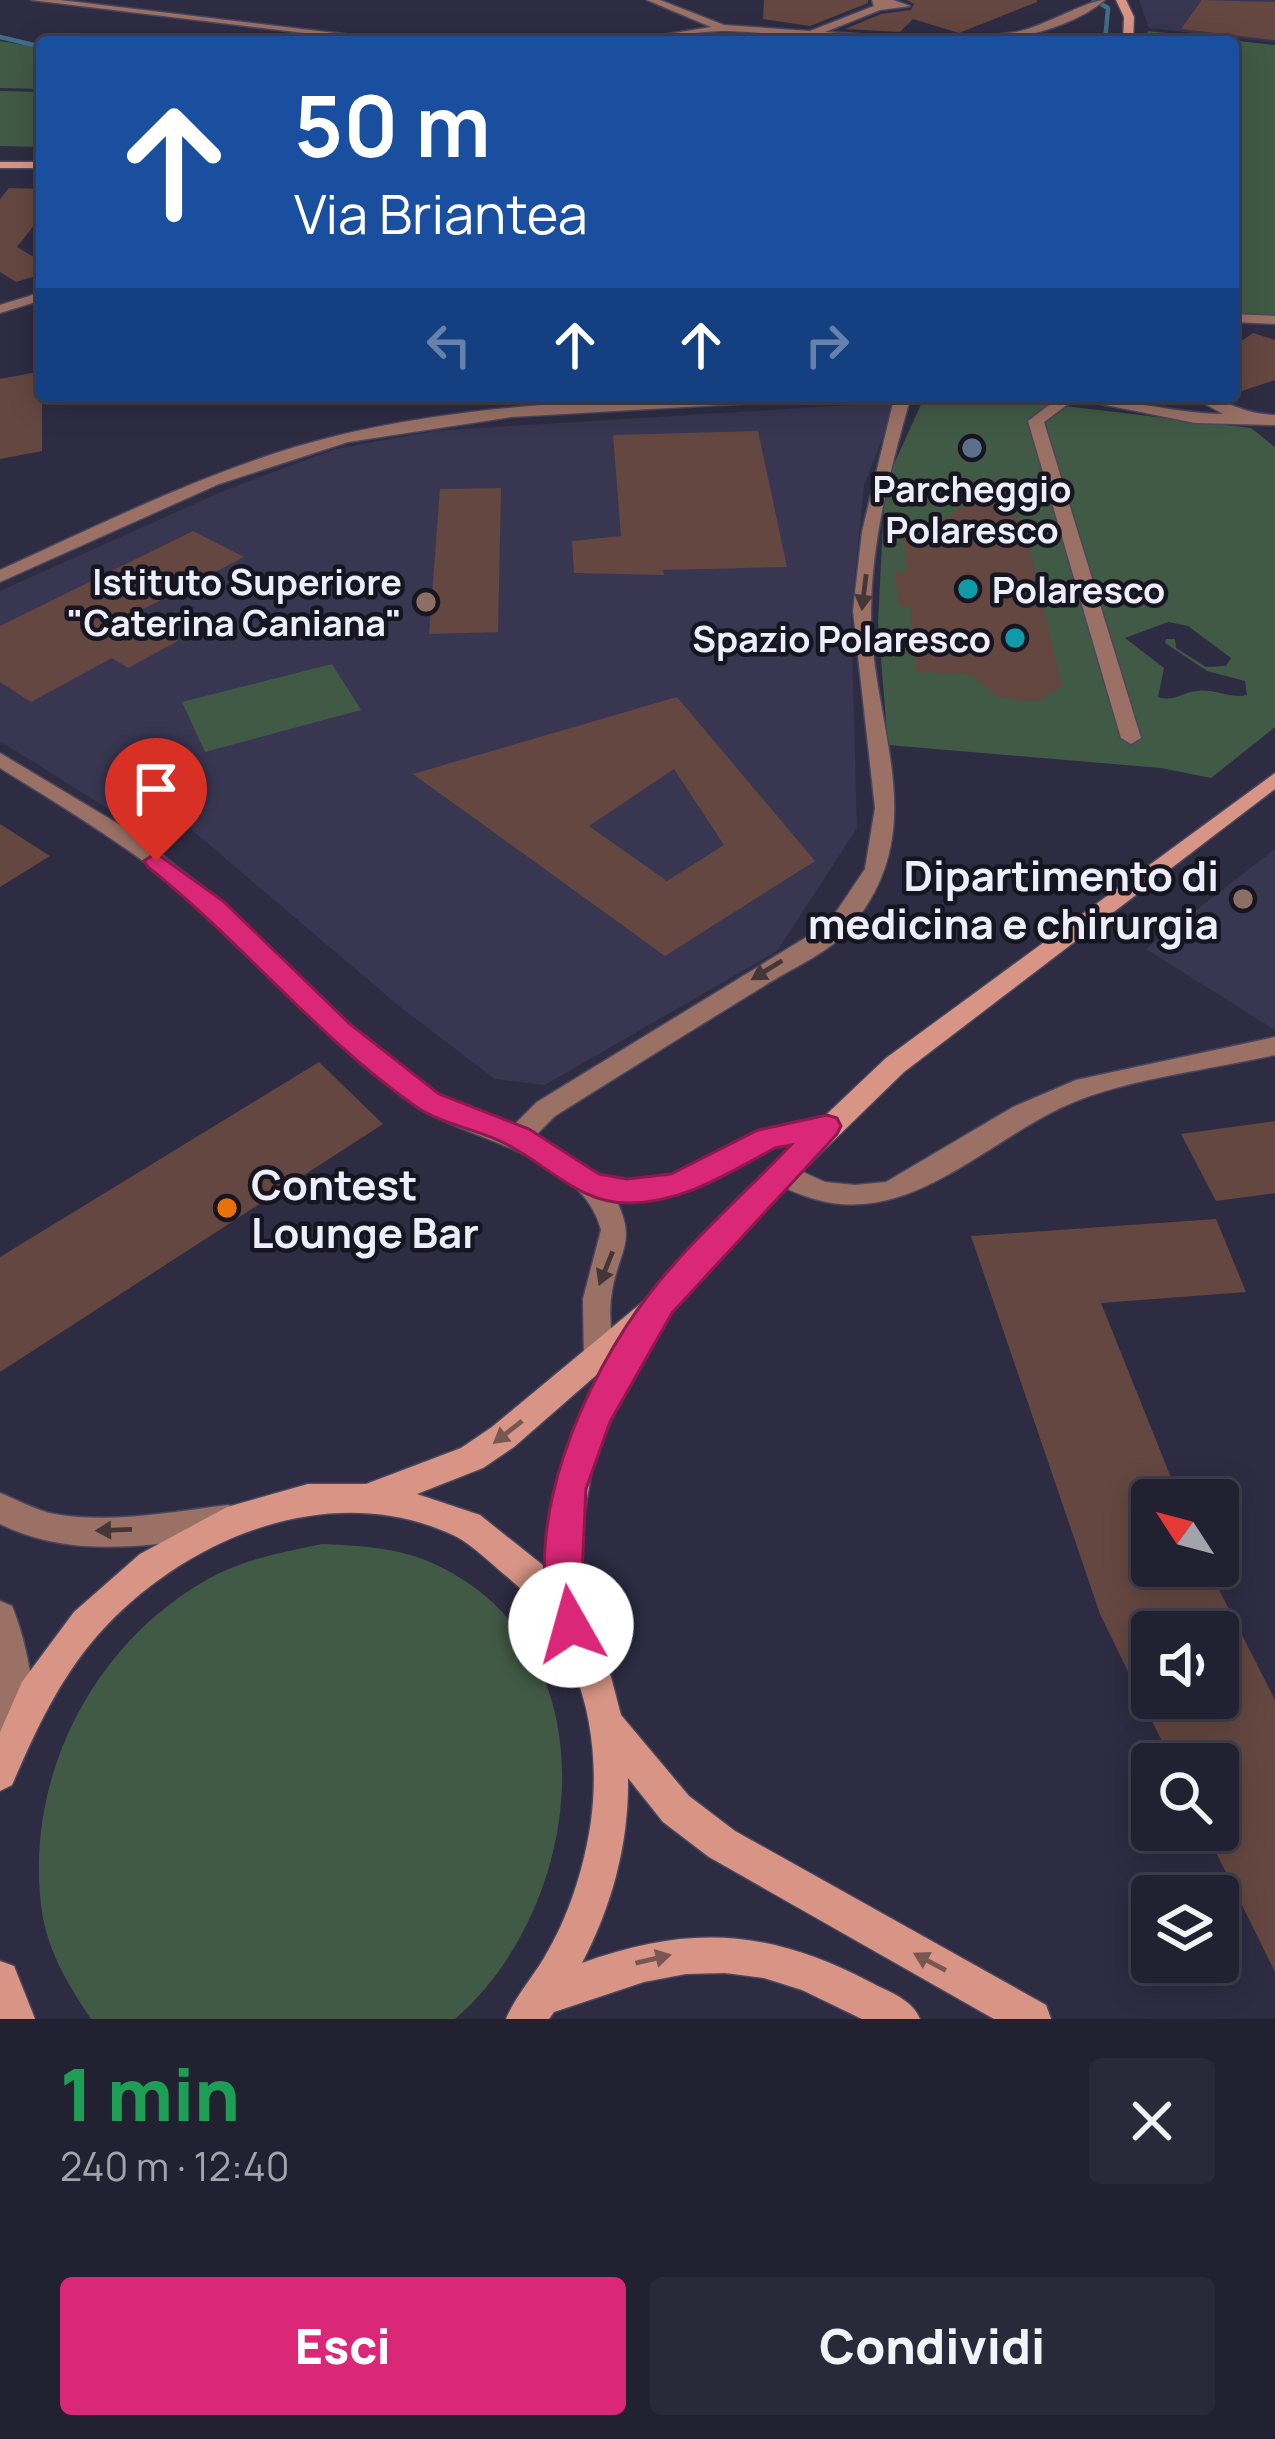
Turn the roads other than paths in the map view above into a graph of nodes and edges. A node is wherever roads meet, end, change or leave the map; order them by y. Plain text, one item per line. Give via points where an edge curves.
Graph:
1 (36, 0) edge
2 (652, 0) edge
3 (1121, 0) edge
4 (880, 2) edge
5 (1096, 3) edge
6 (722, 28) junction
7 (320, 31) junction
8 (312, 36) edge
9 (359, 36) edge
10 (666, 36) edge
11 (788, 36) edge
12 (818, 36) edge
13 (996, 36) edge
14 (1128, 36) edge
15 (0, 165) edge
16 (36, 165) edge
17 (36, 298) edge
18 (0, 308) edge
19 (1239, 318) edge
20 (1275, 320) edge
21 (525, 402) edge
22 (674, 402) edge
23 (901, 402) edge
24 (1062, 402) edge
25 (1104, 402) edge
26 (1211, 402) edge
27 (531, 412) junction
28 (1245, 419) junction
29 (1275, 419) edge
30 (0, 577) edge
31 (1131, 738) dead end
32 (0, 759) edge
33 (1275, 779) edge
34 (1275, 1046) edge
35 (827, 1126) junction
36 (518, 1137) junction
37 (781, 1172) junction
38 (592, 1185) junction
39 (661, 1303) junction
40 (599, 1359) junction
41 (366, 1498) junction
42 (0, 1508) edge
43 (230, 1520) junction
44 (0, 1617) edge
45 (571, 1625) junction
46 (608, 1724) junction
47 (16, 1727) junction
48 (0, 1773) edge
49 (0, 1980) edge
50 (534, 2008) edge
51 (16, 2019) edge
52 (901, 2019) edge
53 (1032, 2019) edge

1 - 7 street
2 - 6 street
3 - 14 main road
4 - 12 street
5 - 13 street via 1055,26
6 - 10 street
6 - 11 street
7 - 8 street
7 - 9 street
15 - 16 main road
17 - 18 street
19 - 20 street
21 - 27 street
22 - 27 street
23 -> 36 street via 878,485 862,614 885,817 877,867 863,894 836,930 547,1109
24 - 31 street via 1036,421
25 - 28 street
26 - 28 street
27 - 30 street via 425,423 283,457
28 - 29 street
32 - 36 street via 127,839 214,907 340,1031 429,1102
33 - 35 main road via 955,1016
34 - 37 street via 1084,1087 880,1195 831,1197
35 - 37 main road
35 - 38 street via 768,1138 676,1186
36 - 38 street
37 - 39 main road
38 -> 40 street via 615,1227 596,1304
39 - 40 main road
39 - 45 main road via 595,1417 568,1489
40 -> 41 main road via 472,1458
41 - 43 main road via 300,1501
41 - 45 main road via 419,1507 476,1531 528,1570
43 -> 42 street via 68,1530
43 - 47 main road via 168,1551 98,1608 62,1649
44 - 47 street
45 - 46 main road
46 - 50 main road via 611,1799 590,1904
53 -> 46 main road via 722,1844 676,1809
47 - 48 main road
49 - 51 main road
50 -> 52 main road via 624,1966 677,1954 747,1954 806,1969

